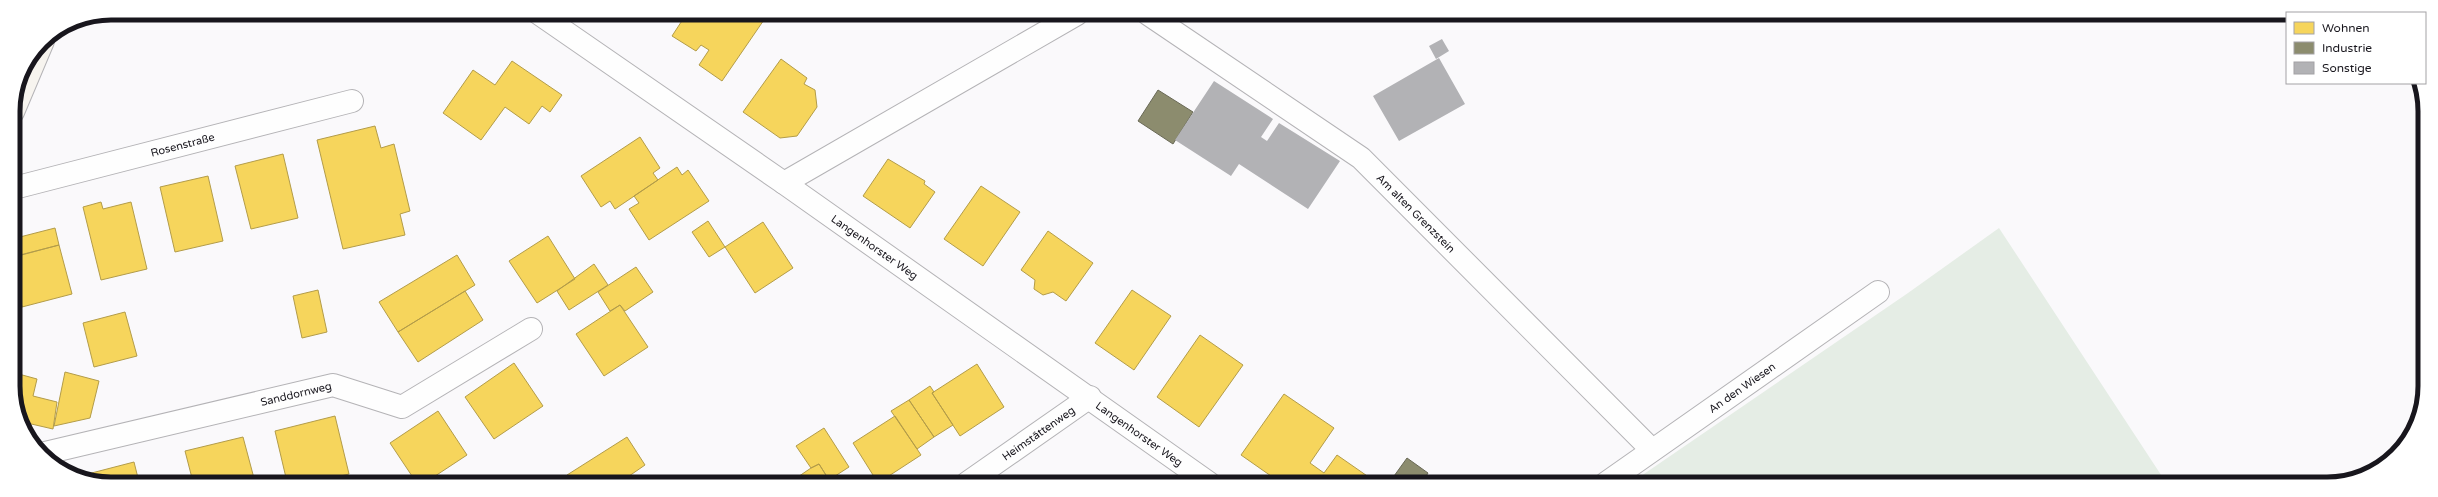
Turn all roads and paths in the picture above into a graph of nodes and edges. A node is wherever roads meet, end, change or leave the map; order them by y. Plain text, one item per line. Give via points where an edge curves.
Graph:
1 (548, 20) edge
2 (1067, 20) edge
3 (1157, 20) edge
4 (36, 60) edge
5 (23, 90) edge
6 (352, 101) dead end
7 (784, 183) junction
8 (20, 186) edge
9 (1878, 292) dead end
10 (531, 329) dead end
11 (1090, 397) junction
12 (1652, 450) junction
13 (49, 452) edge
14 (977, 477) edge
15 (1201, 477) edge
16 (1614, 477) edge

1 - 7 street, Langenhorster Weg
2 - 7 street
3 - 12 street, Am alten Grenzstein via 1361,158
4 - 5 street
6 - 8 street, Rosenstraße
7 - 11 street, Langenhorster Weg
9 - 12 street, An den Wiesen
10 - 13 street, Sanddornweg via 402,407 333,385
11 - 14 street, Heimstättenweg
11 - 15 street, Langenhorster Weg
12 - 16 street, An den Wiesen

